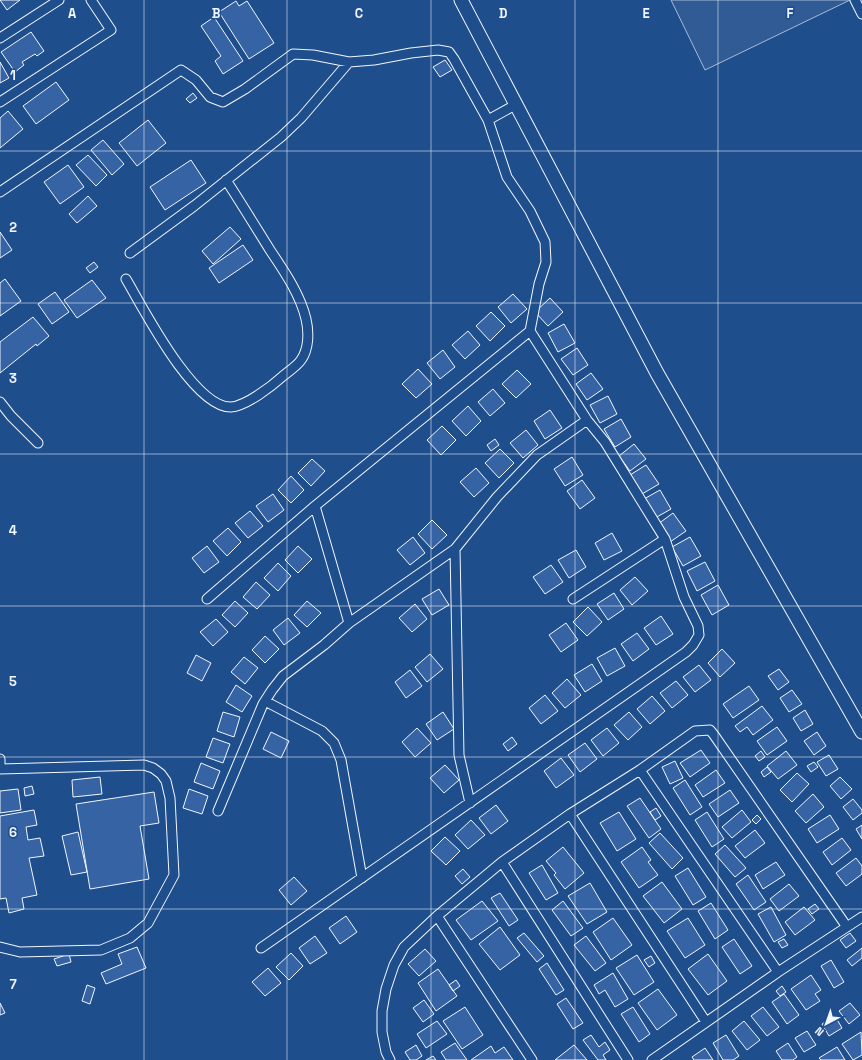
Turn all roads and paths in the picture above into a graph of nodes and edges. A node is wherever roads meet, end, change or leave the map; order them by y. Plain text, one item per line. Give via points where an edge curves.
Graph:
1 (60, 0) edge
2 (91, 0) edge
3 (461, 0) edge
4 (855, 0) edge
5 (862, 14) edge
6 (0, 38) edge
7 (349, 62) junction
8 (0, 102) edge
9 (515, 105) junction
10 (488, 120) junction
11 (226, 180) junction
12 (0, 192) edge
13 (130, 253) dead end
14 (126, 279) dead end
15 (530, 331) junction
16 (0, 402) edge
17 (587, 420) junction
18 (38, 443) dead end
19 (315, 506) junction
20 (665, 538) junction
21 (455, 549) junction
22 (207, 599) dead end
23 (573, 599) dead end
24 (349, 623) junction
25 (265, 701) junction
26 (862, 732) edge
27 (0, 759) edge
28 (0, 769) edge
29 (640, 770) junction
30 (470, 803) junction
31 (218, 811) dead end
32 (570, 814) junction
33 (502, 862) junction
34 (362, 878) junction
35 (437, 916) junction
36 (862, 917) edge
37 (847, 927) junction
38 (0, 947) edge
39 (261, 948) dead end
40 (778, 972) junction
41 (706, 1022) junction
42 (390, 1060) edge
43 (532, 1060) edge
44 (628, 1060) edge
45 (652, 1060) edge

1 - 6 street
2 - 8 street via 111,30
3 - 9 main road
4 - 5 street
7 - 10 street via 438,50 448,52
7 - 11 street via 301,118
7 - 12 street via 293,54 223,102 210,97 196,80 181,70
9 - 10 street
9 - 26 main road via 657,373
10 - 15 street via 507,177 530,211 545,242 546,262
11 - 13 street
11 - 14 street via 299,298 306,320 308,345 301,360 277,382 244,403 231,407 217,403 184,374
15 - 17 street
15 - 19 street
16 - 18 street
17 - 20 street via 605,442
17 - 21 street via 537,455 497,497
19 - 22 street
19 - 24 street
20 - 23 street
20 - 30 street via 684,597 698,626 699,635 693,645
21 - 24 street
21 - 30 street via 459,755
24 - 25 street via 283,676
25 - 31 street
25 - 34 street via 322,731 334,743 341,760
27 - 28 street
28 - 38 street via 144,765 153,768 166,781 170,798 174,875 148,923 130,938 101,950 20,952
29 - 32 street
29 - 37 street via 695,731 710,730
29 - 40 street
30 - 34 street
32 - 33 street
32 - 41 street
33 - 35 street
33 - 44 street
34 - 39 street
35 - 42 street via 404,947 394,965 386,989 382,1032
35 - 43 street
36 - 37 street
37 - 40 street
40 - 41 street
41 - 45 street

